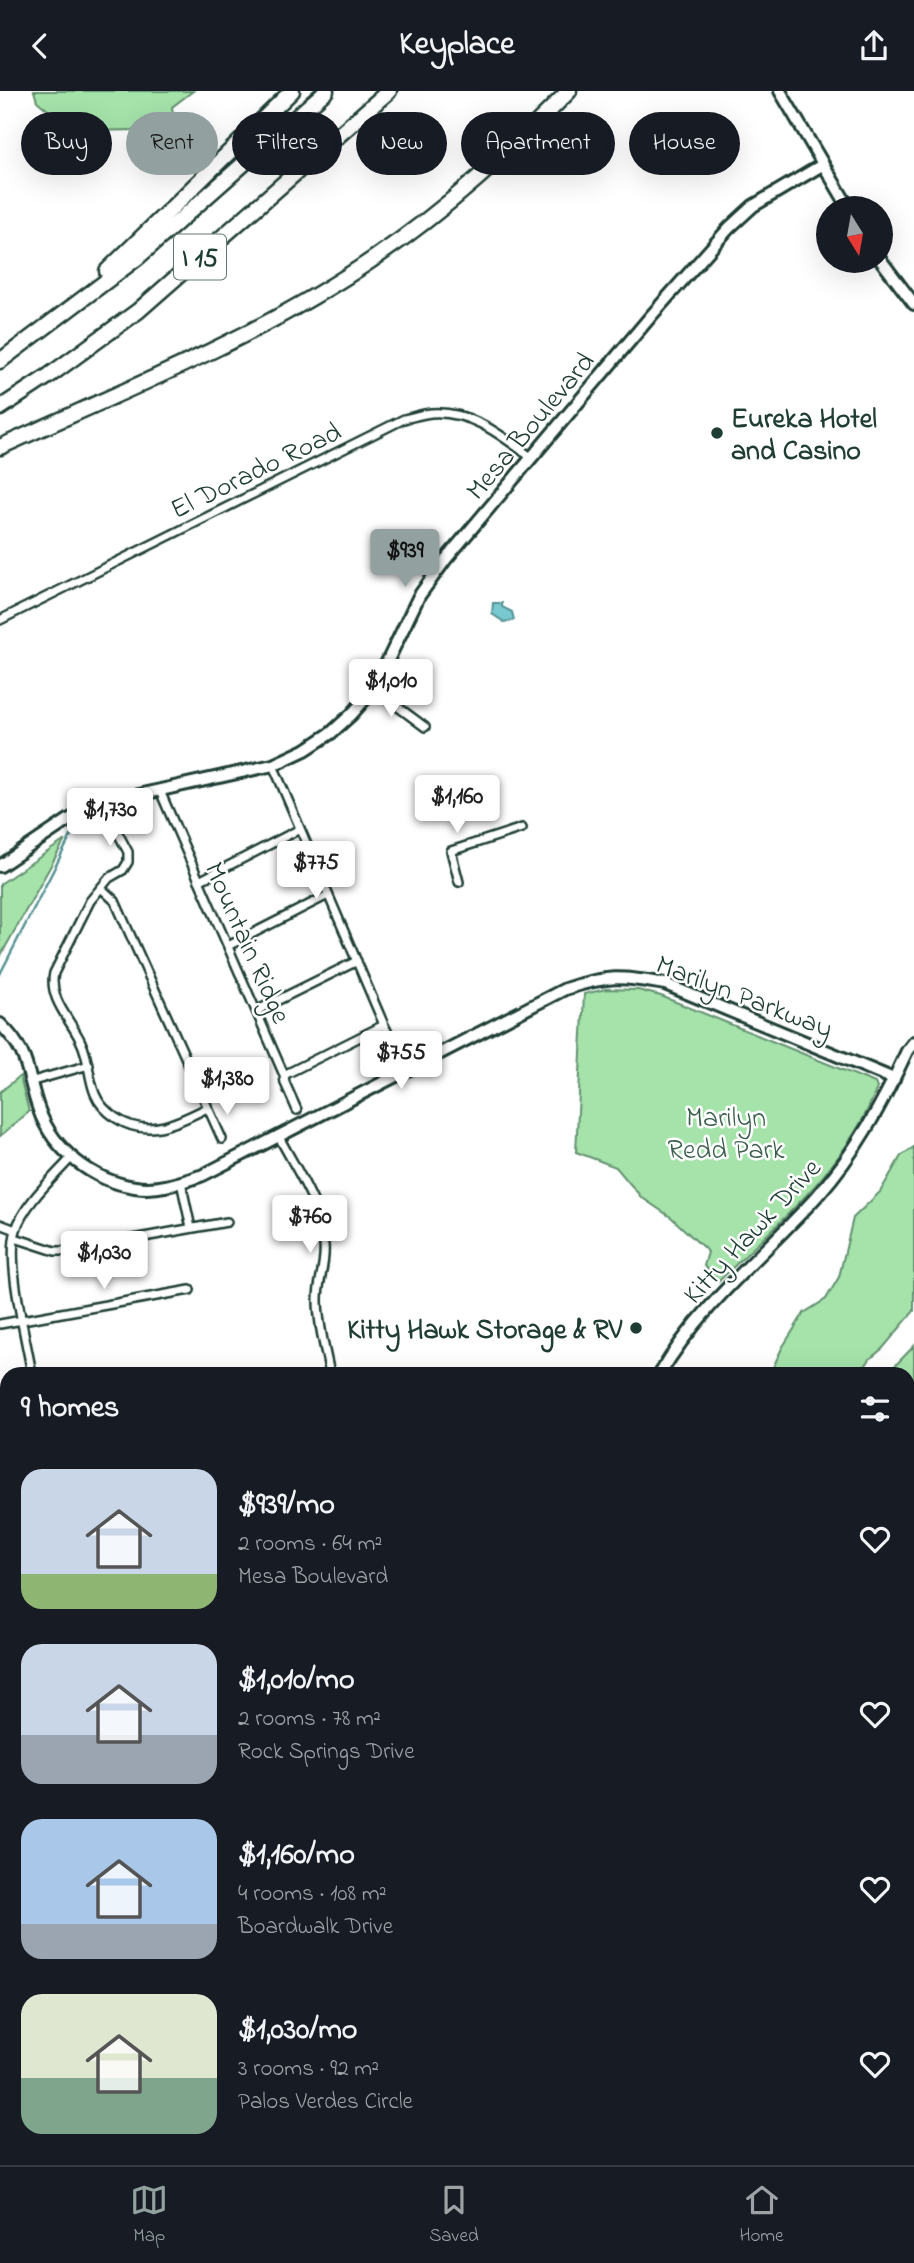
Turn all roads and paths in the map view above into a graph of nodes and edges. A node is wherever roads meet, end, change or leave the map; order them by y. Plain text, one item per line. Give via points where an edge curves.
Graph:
1 (292, 91) edge
2 (326, 91) edge
3 (389, 91) edge
4 (569, 91) edge
5 (780, 91) edge
6 (822, 165) junction
7 (841, 196) edge
8 (890, 273) edge
9 (914, 305) edge
10 (48, 327) junction
11 (0, 361) edge
12 (0, 408) edge
13 (0, 447) edge
14 (532, 458) junction
15 (0, 620) edge
16 (374, 689) junction
17 (425, 727) dead end
18 (273, 765) junction
19 (160, 791) junction
20 (102, 803) junction
21 (522, 828) dead end
22 (300, 829) junction
23 (0, 866) edge
24 (199, 881) junction
25 (459, 882) dead end
26 (101, 888) junction
27 (328, 894) junction
28 (228, 946) junction
29 (357, 961) junction
30 (256, 1011) junction
31 (0, 1024) edge
32 (384, 1025) junction
33 (914, 1042) edge
34 (400, 1057) dead end
35 (89, 1065) junction
36 (284, 1075) junction
37 (894, 1079) junction
38 (33, 1081) junction
39 (207, 1108) junction
40 (297, 1110) dead end
41 (278, 1135) junction
42 (222, 1139) dead end
43 (71, 1158) junction
44 (181, 1182) junction
45 (227, 1222) dead end
46 (0, 1224) edge
47 (191, 1229) junction
48 (15, 1234) junction
49 (190, 1290) dead end
50 (22, 1320) junction
51 (0, 1324) edge
52 (31, 1367) edge
53 (329, 1367) edge
54 (665, 1367) edge

1 - 10 highway
2 - 10 highway, I 15 via 137,258
3 - 12 highway, I 15 via 138,311
4 - 13 highway via 471,185 341,280 214,348
5 - 6 street
6 - 7 street
6 - 14 street, Mesa Boulevard via 753,206 729,227
8 - 9 street
10 - 11 highway, I 15
14 - 15 street, El Dorado Road via 493,429 463,417 432,413 404,419
14 - 16 street, Mesa Boulevard via 419,596
16 - 17 street
16 - 18 street, Mesa Boulevard via 331,733
18 - 19 street, Mesa Boulevard
18 - 22 street
19 - 20 street, Mesa Boulevard
19 - 24 street, Mountain Ridge
20 - 23 street, Mesa Boulevard
20 - 26 street via 128,852 128,862
21 - 25 street via 451,851
22 - 24 street
22 - 27 street
24 - 28 street, Mountain Ridge
26 - 35 street via 90,901 52,983
26 - 39 street via 115,901
27 - 28 street
27 - 29 street
28 - 30 street, Mountain Ridge
29 - 30 street
29 - 32 street
30 - 36 street, Mountain Ridge
31 - 38 street, Marilyn Parkway via 24,1055
32 - 34 street
32 - 36 street
33 - 37 street, Kitty Hawk Drive
35 - 38 street
35 - 39 street via 103,1107 131,1127 154,1129
36 - 40 street, Mountain Ridge
37 - 41 street, Marilyn Parkway via 665,984 598,978 565,989
37 - 54 street, Kitty Hawk Drive via 846,1161 702,1314
38 - 43 street, Marilyn Parkway via 39,1110 54,1140
39 - 42 street
41 - 44 street, Marilyn Parkway
41 - 53 street via 316,1208 324,1244 318,1295
43 - 44 street, Marilyn Parkway via 102,1178 135,1188
43 - 48 street via 26,1210
44 - 47 street
45 - 47 street
46 - 48 street
47 - 48 street via 66,1251
48 - 50 street via 12,1257
49 - 50 street
50 - 51 street
50 - 52 street

